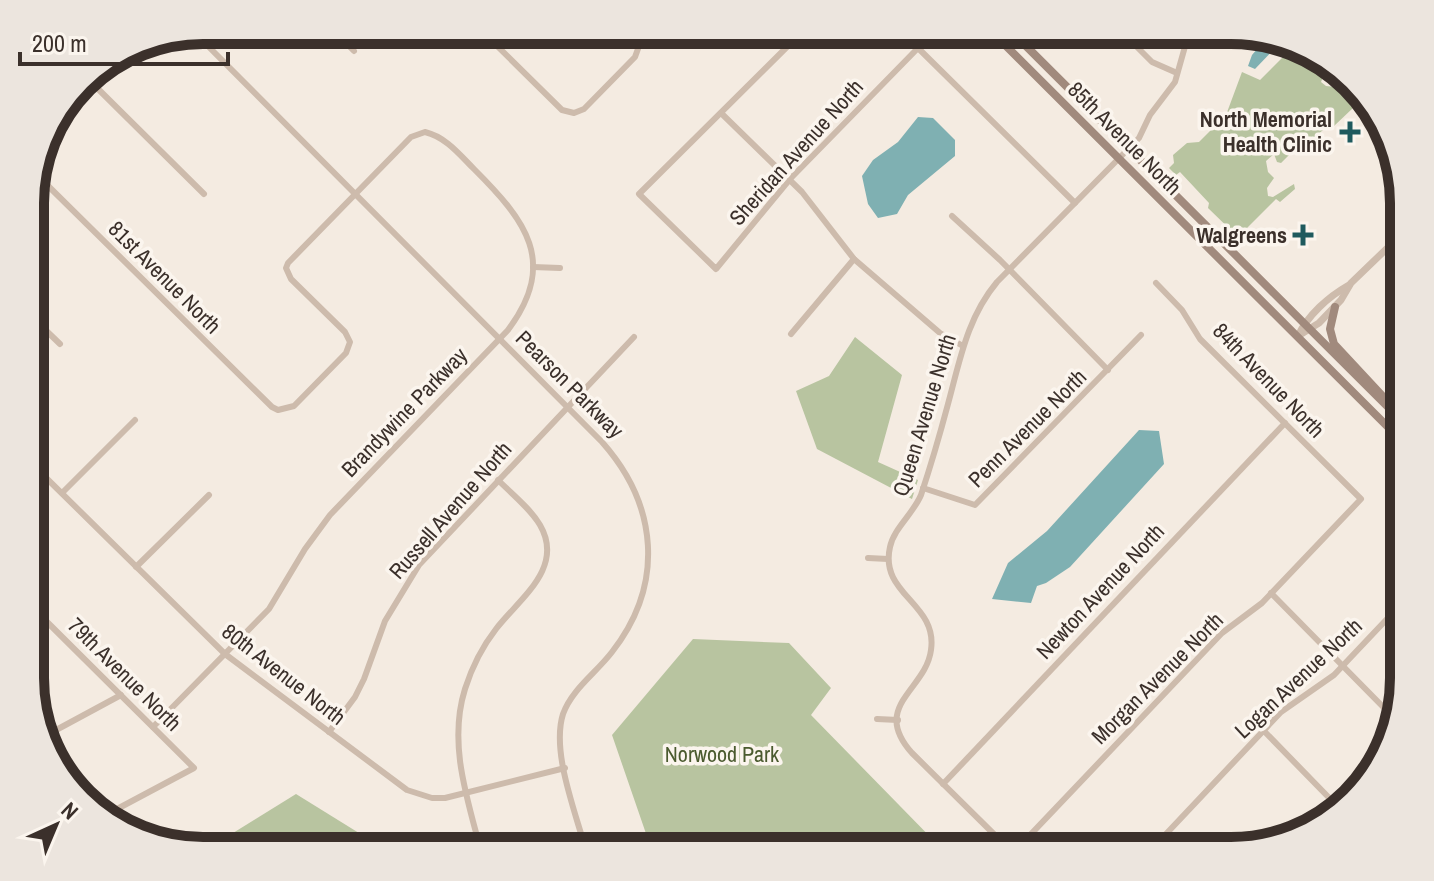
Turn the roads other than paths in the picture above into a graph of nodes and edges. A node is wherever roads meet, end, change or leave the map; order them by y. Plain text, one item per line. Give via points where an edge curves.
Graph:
1 (206, 44) edge
2 (347, 44) edge
3 (495, 44) edge
4 (638, 44) edge
5 (788, 44) edge
6 (1004, 44) edge
7 (1024, 44) edge
8 (1134, 44) edge
9 (1186, 44) edge
10 (354, 51) dead end
11 (1177, 73) junction
12 (95, 86) edge
13 (721, 113) junction
14 (1129, 148) junction
15 (1119, 157) junction
16 (790, 179) junction
17 (45, 183) edge
18 (204, 194) dead end
19 (354, 194) junction
20 (1075, 203) junction
21 (952, 216) dead end
22 (1390, 245) edge
23 (854, 259) junction
24 (533, 267) junction
25 (560, 268) dead end
26 (1009, 270) junction
27 (1156, 283) dead end
28 (1351, 283) junction
29 (1335, 307) junction
30 (1307, 327) junction
31 (44, 329) edge
32 (791, 334) dead end
33 (1141, 335) dead end
34 (1298, 336) junction
35 (634, 337) dead end
36 (500, 339) junction
37 (60, 344) dead end
38 (963, 346) junction
39 (1108, 370) junction
40 (1390, 402) edge
41 (568, 407) junction
42 (1390, 407) edge
43 (135, 420) dead end
44 (1285, 423) junction
45 (1390, 429) edge
46 (44, 476) edge
47 (498, 480) junction
48 (923, 488) junction
49 (62, 493) junction
50 (209, 495) dead end
51 (1361, 499) joint
52 (868, 558) dead end
53 (888, 559) junction
54 (136, 567) junction
55 (1271, 593) junction
56 (1390, 616) edge
57 (44, 619) edge
58 (225, 654) junction
59 (1344, 665) junction
60 (121, 695) junction
61 (1387, 710) edge
62 (877, 719) dead end
63 (898, 720) junction
64 (153, 727) junction
65 (1264, 731) junction
66 (53, 732) edge
67 (329, 732) junction
68 (565, 768) junction
69 (943, 784) junction
70 (466, 793) junction
71 (1332, 801) edge
72 (115, 810) edge
73 (477, 837) edge
74 (582, 837) edge
75 (998, 837) edge
76 (1026, 837) edge
77 (1163, 837) edge

1 - 19 street, Pearson Parkway
2 - 10 street
3 - 4 street via 562,110 574,113 635,57
5 - 13 street
6 - 15 main road, 85th Avenue North
7 - 14 main road, 85th Avenue North
8 - 11 street via 1152,62
9 - 11 street, Queen Avenue North
11 - 14 street, Queen Avenue North
12 - 18 street
13 - 16 street
13 - 16 street, Sheridan Avenue North via 639,194 716,269
14 - 15 street, Queen Avenue North
14 - 30 main road, 85th Avenue North
15 - 20 street, Queen Avenue North
15 - 34 main road, 85th Avenue North
16 - 20 street, Sheridan Avenue North via 918,48
16 - 23 street
17 - 19 street, 81st Avenue North via 272,407 285,410 350,342 286,268
19 - 24 street, Brandywine Parkway via 405,141 425,132 445,141 515,212 529,241
19 - 36 street, Pearson Parkway
20 - 26 street, Queen Avenue North
21 - 26 street
22 - 28 street
23 - 32 street
23 - 38 street via 940,333
24 - 25 street
24 - 36 street, Brandywine Parkway via 525,304
26 - 38 street, Queen Avenue North via 978,308
26 - 39 street
27 - 44 street, 84th Avenue North via 1200,339
28 - 29 street
28 - 30 street via 1334,293
29 - 30 street
29 - 40 main road via 1330,329 1334,344
30 - 34 street
30 - 42 main road, 85th Avenue North
31 - 37 street
33 - 39 street, Penn Avenue North
34 - 45 main road, 85th Avenue North
35 - 41 street, Russell Avenue North
36 - 41 street, Pearson Parkway
36 - 58 street, Brandywine Parkway via 330,515 269,609
38 - 48 street, Queen Avenue North
39 - 48 street, Penn Avenue North via 975,505
41 - 47 street, Russell Avenue North
41 - 68 street, Pearson Parkway via 628,476 644,516 649,559 633,621 564,713 560,743
43 - 49 street
44 - 51 street, 84th Avenue North
44 - 69 street, Newton Avenue North
46 - 49 street, 80th Avenue North
47 - 67 street, Russell Avenue North via 407,583 385,621 359,688
47 - 70 street via 539,523 547,556 534,587 484,644 465,688 458,743
48 - 53 street, Queen Avenue North via 891,541
49 - 54 street, 80th Avenue North
50 - 54 street
51 - 55 street, Morgan Avenue North
52 - 53 street
53 - 63 street via 895,584 926,619 932,642 927,667 903,696
54 - 58 street, 80th Avenue North
55 - 59 street
55 - 76 street, Morgan Avenue North via 1222,633
56 - 59 street, Logan Avenue North
57 - 60 street, 79th Avenue North
58 - 64 street, Brandywine Parkway
58 - 67 street, 80th Avenue North
59 - 61 street
59 - 65 street, Logan Avenue North
60 - 64 street, 79th Avenue North
60 - 66 street
62 - 63 street
63 - 69 street via 901,738
64 - 72 street, 79th Avenue North via 194,768
65 - 71 street
65 - 77 street, Logan Avenue North
67 - 70 street, 80th Avenue North via 407,790 432,798
68 - 70 street, 80th Avenue North
68 - 74 street, Pearson Parkway
69 - 75 street
70 - 73 street

